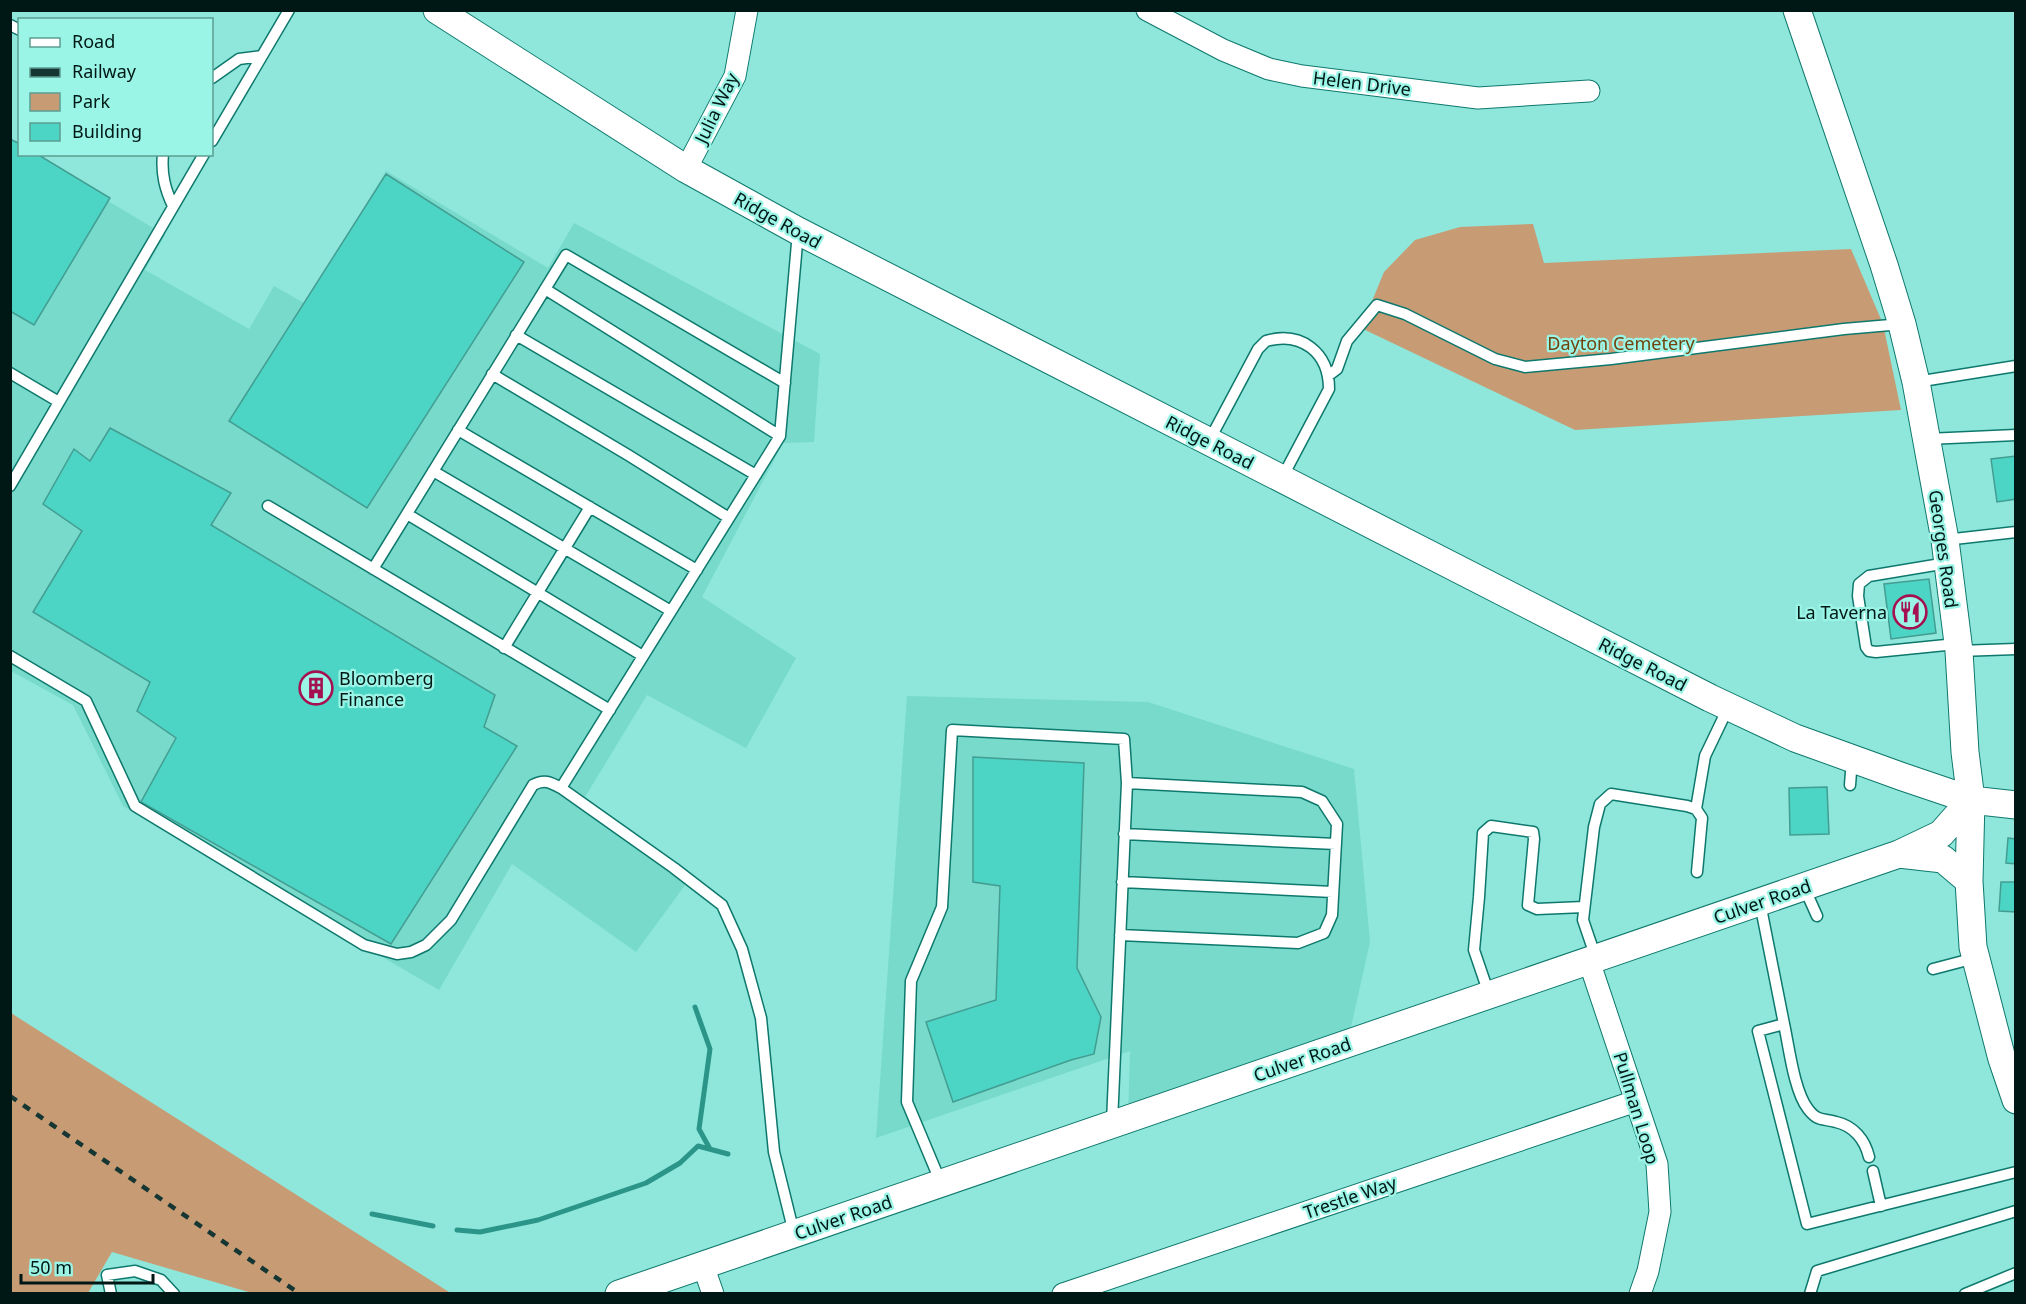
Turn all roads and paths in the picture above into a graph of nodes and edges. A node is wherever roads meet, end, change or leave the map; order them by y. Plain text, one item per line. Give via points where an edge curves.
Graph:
1 (289, 10) edge
2 (437, 10) edge
3 (747, 10) edge
4 (1147, 10) edge
5 (1797, 10) edge
6 (262, 56) junction
7 (213, 76) edge
8 (1589, 91) dead end
9 (213, 139) edge
10 (163, 156) edge
11 (203, 156) edge
12 (686, 169) junction
13 (173, 206) junction
14 (798, 231) junction
15 (544, 289) junction
16 (1902, 324) junction
17 (516, 335) junction
18 (2016, 366) edge
19 (492, 374) junction
20 (1329, 375) junction
21 (12, 376) edge
22 (1916, 382) junction
23 (785, 383) junction
24 (59, 402) junction
25 (458, 430) junction
26 (2016, 435) edge
27 (780, 436) junction
28 (1927, 439) junction
29 (1209, 442) junction
30 (433, 471) junction
31 (756, 475) junction
32 (1282, 479) junction
33 (10, 486) edge
34 (268, 506) dead end
35 (590, 507) junction
36 (407, 514) junction
37 (729, 518) junction
38 (2016, 532) edge
39 (565, 548) junction
40 (1946, 552) junction
41 (373, 569) junction
42 (697, 570) junction
43 (538, 592) junction
44 (671, 610) junction
45 (1958, 647) junction
46 (504, 648) junction
47 (2016, 649) edge
48 (10, 656) edge
49 (643, 656) junction
50 (1729, 706) junction
51 (610, 710) junction
52 (1127, 783) junction
53 (561, 788) junction
54 (1971, 800) junction
55 (2016, 805) edge
56 (1696, 809) junction
57 (1124, 834) junction
58 (1336, 844) junction
59 (1899, 854) junction
60 (1697, 872) dead end
61 (1969, 881) junction
62 (1122, 882) junction
63 (1804, 887) junction
64 (1333, 892) junction
65 (1760, 902) junction
66 (1584, 908) junction
67 (1817, 916) dead end
68 (1120, 935) junction
69 (1976, 958) junction
70 (1593, 959) junction
71 (1933, 969) dead end
72 (1490, 995) junction
73 (1784, 1024) junction
74 (2014, 1090) edge
75 (1636, 1101) junction
76 (1112, 1124) junction
77 (1869, 1157) dead end
78 (1873, 1171) dead end
79 (2016, 1172) edge
80 (942, 1183) junction
81 (1881, 1206) junction
82 (2016, 1211) edge
83 (794, 1234) junction
84 (704, 1265) junction
85 (2016, 1274) edge
86 (111, 1293) edge
87 (174, 1293) edge
88 (619, 1293) edge
89 (713, 1293) edge
90 (1064, 1293) edge
91 (1640, 1293) edge
92 (1810, 1293) edge
93 (1965, 1293) edge

1 - 6 lane
2 - 12 street, Ridge Road
3 - 12 street, Julia Way via 735,76
4 - 8 street, Helen Drive via 1223,50 1269,69 1302,76 1478,98
5 - 16 street, Georges Road
6 - 7 lane via 239,59
6 - 9 lane
10 - 13 lane via 166,191
11 - 13 lane
12 - 14 street, Ridge Road
13 - 24 lane
14 - 23 lane
14 - 29 street, Ridge Road
15 - 17 lane
15 - 23 lane via 566,255
15 - 27 lane
16 - 20 lane via 1525,367 1495,359 1405,314 1377,305 1347,341 1337,369
16 - 22 street, Georges Road
17 - 19 lane
17 - 31 lane
18 - 22 lane
19 - 25 lane
19 - 37 lane
20 - 29 lane via 1312,348 1287,339 1266,341
20 - 32 lane via 1329,389
21 - 24 lane
22 - 28 street, Georges Road
23 - 27 lane
24 - 33 lane
25 - 30 lane
25 - 35 lane
26 - 28 lane
27 - 31 lane
28 - 40 street, Georges Road
29 - 32 street, Ridge Road
30 - 36 lane
30 - 39 lane
31 - 37 lane
32 - 50 street, Ridge Road
34 - 41 lane
35 - 39 lane
35 - 42 lane
36 - 41 lane
36 - 43 lane
37 - 42 lane
38 - 40 lane
39 - 43 lane
39 - 44 lane
40 - 45 street, Georges Road
40 - 45 lane via 1869,576 1859,584 1858,596 1869,651
41 - 46 lane
42 - 44 lane
43 - 46 lane
43 - 49 lane
44 - 49 lane
45 - 47 lane
45 - 54 street, Georges Road
46 - 51 lane
48 - 53 lane via 86,701 135,806 364,945 398,954 426,945 451,921 533,785 540,781
49 - 51 lane
50 - 54 street, Ridge Road via 1795,738 1851,772
50 - 56 lane via 1705,756
51 - 53 lane
52 - 57 lane
52 - 58 lane via 1302,792 1322,801 1337,824
52 - 80 lane via 1124,739 952,730 942,907 911,981 907,1102
53 - 83 lane via 722,905 742,949 761,1018 774,1152
54 - 55 street, Ridge Road
54 - 59 street, Culver Road via 1941,834
54 - 61 street, Georges Road
56 - 60 lane via 1702,818
56 - 66 lane via 1611,794 1600,804 1594,827
57 - 58 lane
57 - 62 lane
58 - 64 lane
59 - 61 street via 1942,859
59 - 63 street, Culver Road
61 - 69 street, Georges Road
62 - 64 lane
62 - 68 lane
63 - 65 street, Culver Road
63 - 67 lane
64 - 68 lane via 1332,915 1324,933 1298,943
65 - 70 street, Culver Road
65 - 73 lane
66 - 70 lane via 1583,920
66 - 72 lane via 1537,909 1528,905 1533,832 1491,826 1483,833 1474,950
68 - 76 lane
69 - 71 lane
69 - 74 street, Georges Road
70 - 72 street, Culver Road
70 - 75 street, Pullman Loop
72 - 76 street, Culver Road
73 - 77 lane via 1799,1092 1807,1108 1818,1119 1851,1127 1866,1144
73 - 81 lane via 1758,1031 1807,1224
75 - 90 street, Trestle Way
75 - 91 street, Pullman Loop via 1657,1164 1660,1212
76 - 80 street, Culver Road
78 - 81 lane
79 - 81 lane
80 - 83 street, Culver Road
82 - 92 lane via 1817,1271
83 - 84 street, Culver Road
84 - 88 street, Culver Road
84 - 89 street
85 - 93 lane
86 - 87 lane via 107,1275 135,1271 161,1280

